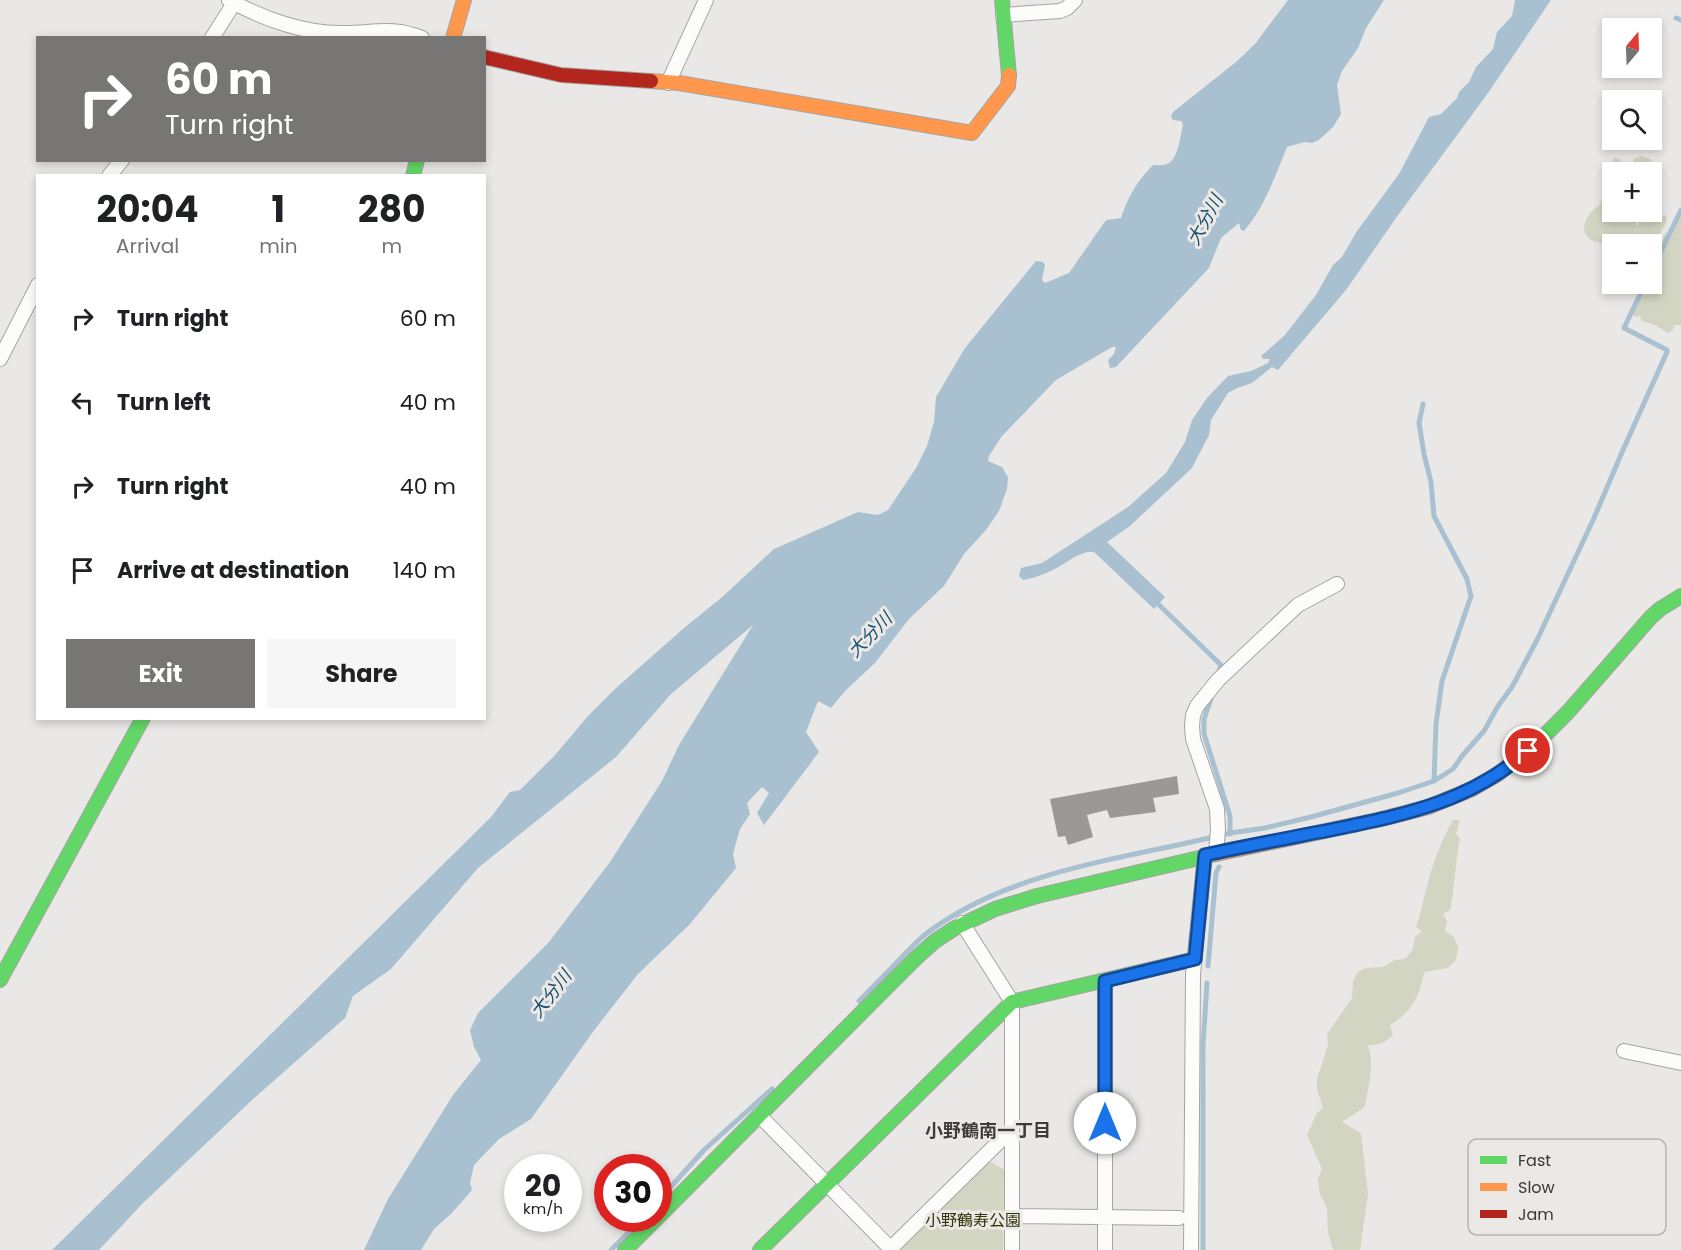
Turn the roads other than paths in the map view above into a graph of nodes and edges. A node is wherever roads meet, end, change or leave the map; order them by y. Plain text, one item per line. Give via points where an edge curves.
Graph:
1 (464, 0) edge
2 (705, 0) edge
3 (1002, 0) edge
4 (1075, 0) edge
5 (233, 1) edge
6 (1003, 15) junction
7 (213, 36) edge
8 (415, 36) edge
9 (454, 36) edge
10 (486, 57) edge
11 (668, 83) junction
12 (120, 162) edge
13 (111, 174) edge
14 (36, 289) edge
15 (0, 359) edge
16 (1680, 580) edge
17 (1337, 584) dead end
18 (1681, 596) edge
19 (1651, 617) junction
20 (142, 720) edge
21 (1211, 854) junction
22 (962, 923) junction
23 (1195, 959) junction
24 (0, 980) edge
25 (1105, 981) junction
26 (1012, 1002) junction
27 (1624, 1051) dead end
28 (1681, 1063) edge
29 (759, 1115) junction
30 (1012, 1129) junction
31 (827, 1183) junction
32 (672, 1203) edge
33 (1012, 1216) junction
34 (1105, 1217) junction
35 (1179, 1218) dead end
36 (643, 1232) edge
37 (890, 1249) edge
38 (625, 1250) edge
39 (760, 1250) edge
40 (1012, 1250) edge
41 (1105, 1250) edge
42 (1191, 1250) edge

1 - 9 street
2 - 11 street
3 - 6 street
4 - 6 street via 1060,10
5 - 7 street
5 - 8 street via 266,17 318,31 394,30
6 - 11 street via 1008,86 972,133
10 - 11 street via 561,75
12 - 13 street
14 - 15 street
16 - 19 street
17 - 21 street via 1298,605 1218,680 1197,706 1193,739 1217,809 1218,830
18 - 19 street
19 - 21 street via 1546,734 1489,780 1414,811
20 - 24 street
21 - 22 street via 1002,906
21 - 23 street
22 - 26 street
22 - 29 street via 927,947
23 - 25 street
23 - 42 street
25 - 26 street
25 - 34 street
26 - 30 street
26 - 31 street
27 - 28 street
29 - 31 street
29 - 32 street
30 - 33 street
30 - 37 street
31 - 37 street
31 - 39 street
33 - 34 street
33 - 40 street
34 - 35 street
34 - 41 street
36 - 38 street

